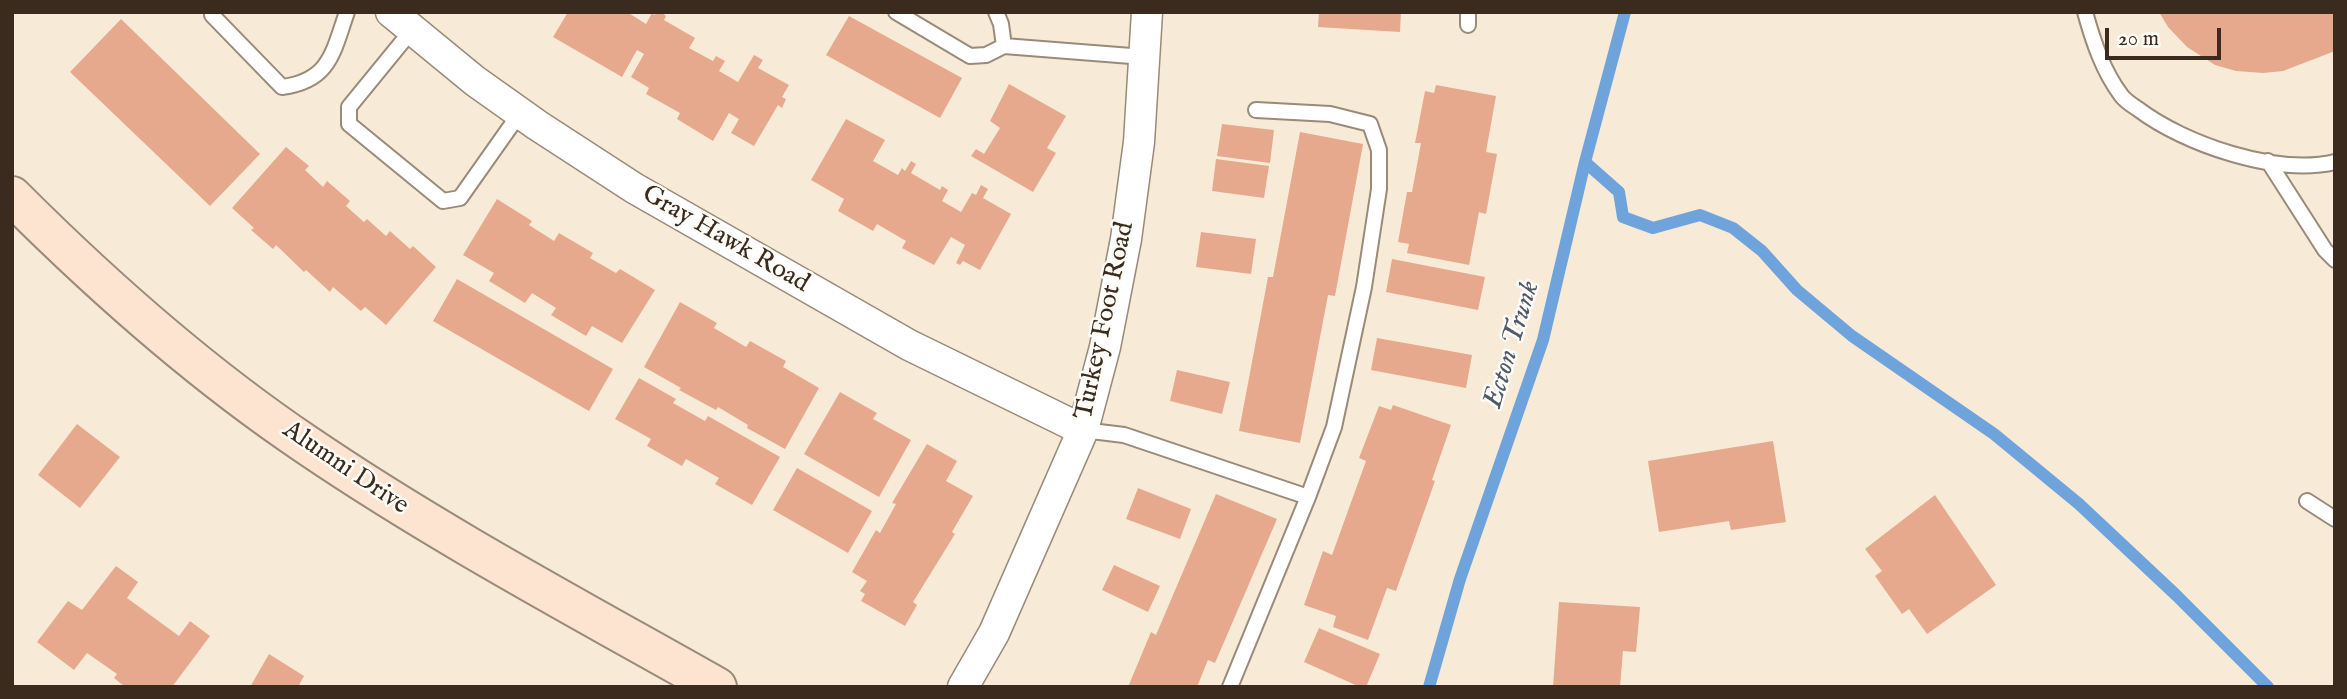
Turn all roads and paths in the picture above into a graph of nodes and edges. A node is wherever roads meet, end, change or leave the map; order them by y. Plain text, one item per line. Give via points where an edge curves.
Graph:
1 (212, 12) edge
2 (347, 12) edge
3 (896, 12) edge
4 (996, 12) edge
5 (1147, 12) edge
6 (2085, 12) edge
7 (401, 21) edge
8 (1003, 46) junction
9 (1144, 57) junction
10 (1256, 110) dead end
11 (520, 113) junction
12 (2268, 161) junction
13 (2335, 162) edge
14 (12, 196) edge
15 (2335, 260) edge
16 (1083, 430) junction
17 (1308, 497) junction
18 (2306, 501) dead end
19 (2335, 519) edge
20 (717, 687) edge
21 (963, 687) edge
22 (1230, 687) edge

1 - 2 lane via 282,87 303,84 329,63
3 - 8 lane via 970,56 986,55
4 - 8 lane
5 - 9 street, Turkey Foot Road
6 - 12 lane via 2095,47 2122,97 2152,120 2199,142
7 - 11 street, Gray Hawk Road
7 - 11 lane via 349,107 349,124 443,201 460,198
8 - 9 lane
9 - 16 street, Turkey Foot Road via 1126,239
10 - 17 lane via 1331,114 1370,124 1379,150 1379,189 1364,287 1334,427
11 - 16 street, Gray Hawk Road via 634,188 909,345
12 - 13 lane
12 - 15 lane
14 - 20 main road, Alumni Drive via 183,353 306,445 421,519
16 - 17 lane via 1124,435
16 - 21 street, Turkey Foot Road via 994,634
17 - 22 lane
18 - 19 lane

